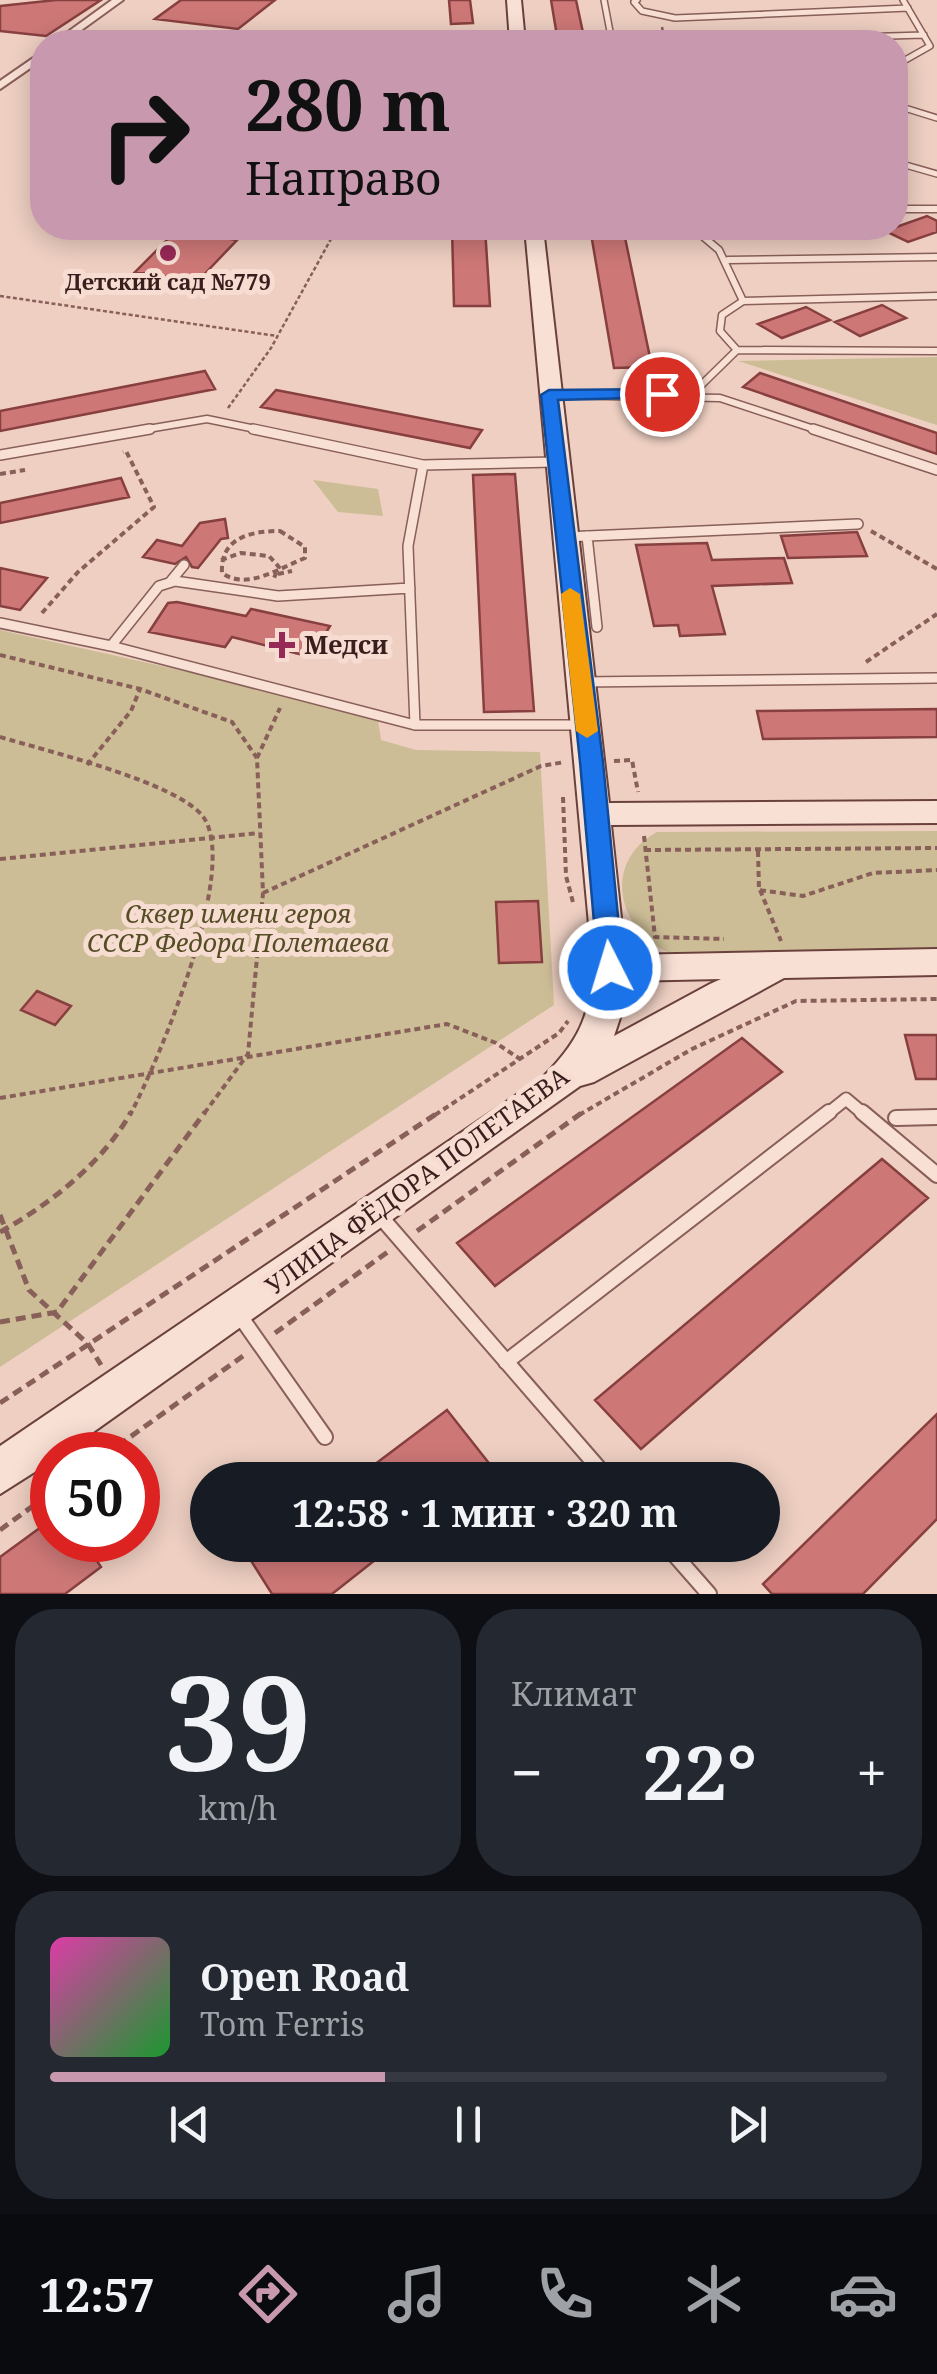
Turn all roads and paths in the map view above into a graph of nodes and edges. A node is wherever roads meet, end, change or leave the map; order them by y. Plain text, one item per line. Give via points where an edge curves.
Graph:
1 (118, 0) edge
2 (514, 0) edge
3 (604, 0) edge
4 (637, 0) edge
5 (903, 0) edge
6 (908, 8) junction
7 (77, 30) edge
8 (517, 30) edge
9 (610, 30) edge
10 (924, 34) junction
11 (908, 35) edge
12 (908, 58) edge
13 (30, 67) edge
14 (0, 86) edge
15 (910, 110) joint
16 (937, 118) edge
17 (937, 127) edge
18 (908, 166) edge
19 (937, 174) edge
20 (937, 208) edge
21 (908, 209) edge
22 (331, 240) edge
23 (535, 240) edge
24 (710, 240) edge
25 (937, 257) edge
26 (728, 260) junction
27 (0, 296) edge
28 (937, 296) edge
29 (743, 301) junction
30 (277, 336) junction
31 (737, 350) junction
32 (937, 351) edge
33 (549, 395) junction
34 (690, 396) junction
35 (225, 412) dead end
36 (108, 454) dead end
37 (0, 455) edge
38 (555, 462) junction
39 (424, 464) junction
40 (36, 468) dead end
41 (937, 470) edge
42 (0, 474) edge
43 (858, 524) joint
44 (575, 536) junction
45 (221, 560) junction
46 (184, 565) dead end
47 (279, 568) junction
48 (937, 569) edge
49 (292, 572) dead end
50 (278, 574) junction
51 (170, 582) junction
52 (410, 588) junction
53 (278, 596) junction
54 (937, 614) edge
55 (0, 623) edge
56 (597, 627) dead end
57 (28, 628) junction
58 (111, 646) junction
59 (0, 655) edge
60 (937, 678) edge
61 (841, 679) junction
62 (580, 682) junction
63 (140, 689) junction
64 (286, 694) dead end
65 (415, 725) junction
66 (586, 725) junction
67 (0, 737) edge
68 (256, 758) junction
69 (87, 765) junction
70 (564, 776) dead end
71 (565, 789) dead end
72 (937, 812) edge
73 (597, 814) junction
74 (261, 832) junction
75 (214, 838) junction
76 (937, 848) edge
77 (758, 849) junction
78 (0, 859) edge
79 (937, 870) edge
80 (760, 890) junction
81 (263, 894) junction
82 (575, 909) dead end
83 (727, 939) dead end
84 (763, 940) dead end
85 (937, 962) edge
86 (786, 966) junction
87 (610, 968) junction
88 (937, 999) edge
89 (574, 1011) dead end
90 (248, 1054) junction
91 (520, 1059) junction
92 (150, 1071) junction
93 (556, 1087) junction
94 (0, 1098) edge
95 (896, 1118) dead end
96 (937, 1118) edge
97 (937, 1175) edge
98 (376, 1211) junction
99 (0, 1215) edge
100 (2, 1231) edge
101 (402, 1241) junction
102 (237, 1311) junction
103 (57, 1312) junction
104 (0, 1322) edge
105 (88, 1344) junction
106 (260, 1344) junction
107 (506, 1362) junction
108 (0, 1402) edge
109 (136, 1432) edge
110 (325, 1437) dead end
111 (594, 1462) edge
112 (0, 1472) edge
113 (30, 1508) edge
114 (0, 1530) edge
115 (681, 1562) edge
116 (709, 1594) edge

1 - 7 street
2 - 8 main road
3 - 9 lane
4 - 6 lane via 642,12 676,18
5 - 6 lane
6 - 10 lane
10 - 11 lane
10 - 12 lane via 930,46
13 - 14 street
15 - 16 lane
15 - 17 lane
18 - 19 lane
20 - 21 lane
22 - 30 path
23 - 33 main road, УЛИЦА ФЁДОРА ПОЛЕТАЕВА
24 - 26 lane
25 - 26 lane
26 - 29 lane
27 - 30 path
28 - 29 lane
29 - 31 lane via 722,315 720,331
30 - 35 path
31 - 32 lane
31 - 34 lane
33 - 34 lane
33 - 38 main road, УЛИЦА ФЁДОРА ПОЛЕТАЕВА
34 - 41 lane via 754,408
36 - 57 path via 126,451 154,507 78,572
37 - 39 lane via 207,419
38 - 39 lane
38 - 44 main road, УЛИЦА ФЁДОРА ПОЛЕТАЕВА
39 - 52 lane via 408,546
40 - 42 path
43 - 44 lane
43 - 48 path
44 - 56 lane
44 - 62 main road, УЛИЦА ФЁДОРА ПОЛЕТАЕВА
45 - 47 path via 261,553
45 - 47 path via 222,573 236,581
45 - 47 path via 235,539 280,532 307,554
46 - 51 lane
47 - 50 path
49 - 50 path
50 - 53 path via 271,583
51 - 53 lane
51 - 58 lane via 159,586
52 - 53 lane
52 - 65 lane
54 - 61 path
55 - 57 lane
57 - 58 lane
58 - 65 lane
59 - 63 path
60 - 61 lane
61 - 62 lane
62 - 66 main road, УЛИЦА ФЁДОРА ПОЛЕТАЕВА
63 - 68 path via 232,722
63 - 69 path via 131,711
64 - 68 path
65 - 66 lane
66 - 73 main road, УЛИЦА ФЁДОРА ПОЛЕТАЕВА
67 - 69 path
68 - 74 path
69 - 75 path via 184,802 204,818
70 - 81 path via 562,762 541,766
71 - 82 path via 566,876
72 - 73 main road
73 - 87 main road, УЛИЦА ФЁДОРА ПОЛЕТАЕВА
74 - 75 path
74 - 81 path
75 - 78 path
75 - 92 path via 202,924
76 - 77 path
77 - 80 path
77 - 83 path via 645,850 655,938
79 - 80 path via 873,873 803,896
80 - 84 path via 781,940
81 - 90 path
85 - 86 main road
86 - 87 main road
86 - 93 main road via 722,992
87 - 93 main road, УЛИЦА ФЁДОРА ПОЛЕТАЕВА via 604,1027 587,1057
88 - 101 path via 796,1001 604,1097
89 - 91 path via 559,1033
90 - 91 path via 447,1024
90 - 92 path
90 - 103 path
91 - 105 path
92 - 94 path
92 - 100 path via 126,1123 80,1172
93 - 98 main road, УЛИЦА ФЁДОРА ПОЛЕТАЕВА
95 - 96 lane
97 - 107 lane via 846,1100
98 - 101 lane
98 - 102 main road, УЛИЦА ФЁДОРА ПОЛЕТАЕВА
99 - 100 path
100 - 103 path via 29,1290
101 - 106 path
101 - 107 lane
102 - 106 lane
102 - 112 main road, УЛИЦА ФЁДОРА ПОЛЕТАЕВА
103 - 104 path
103 - 105 path
105 - 108 path
106 - 109 path
106 - 110 lane
107 - 111 lane
113 - 114 path
115 - 116 lane

